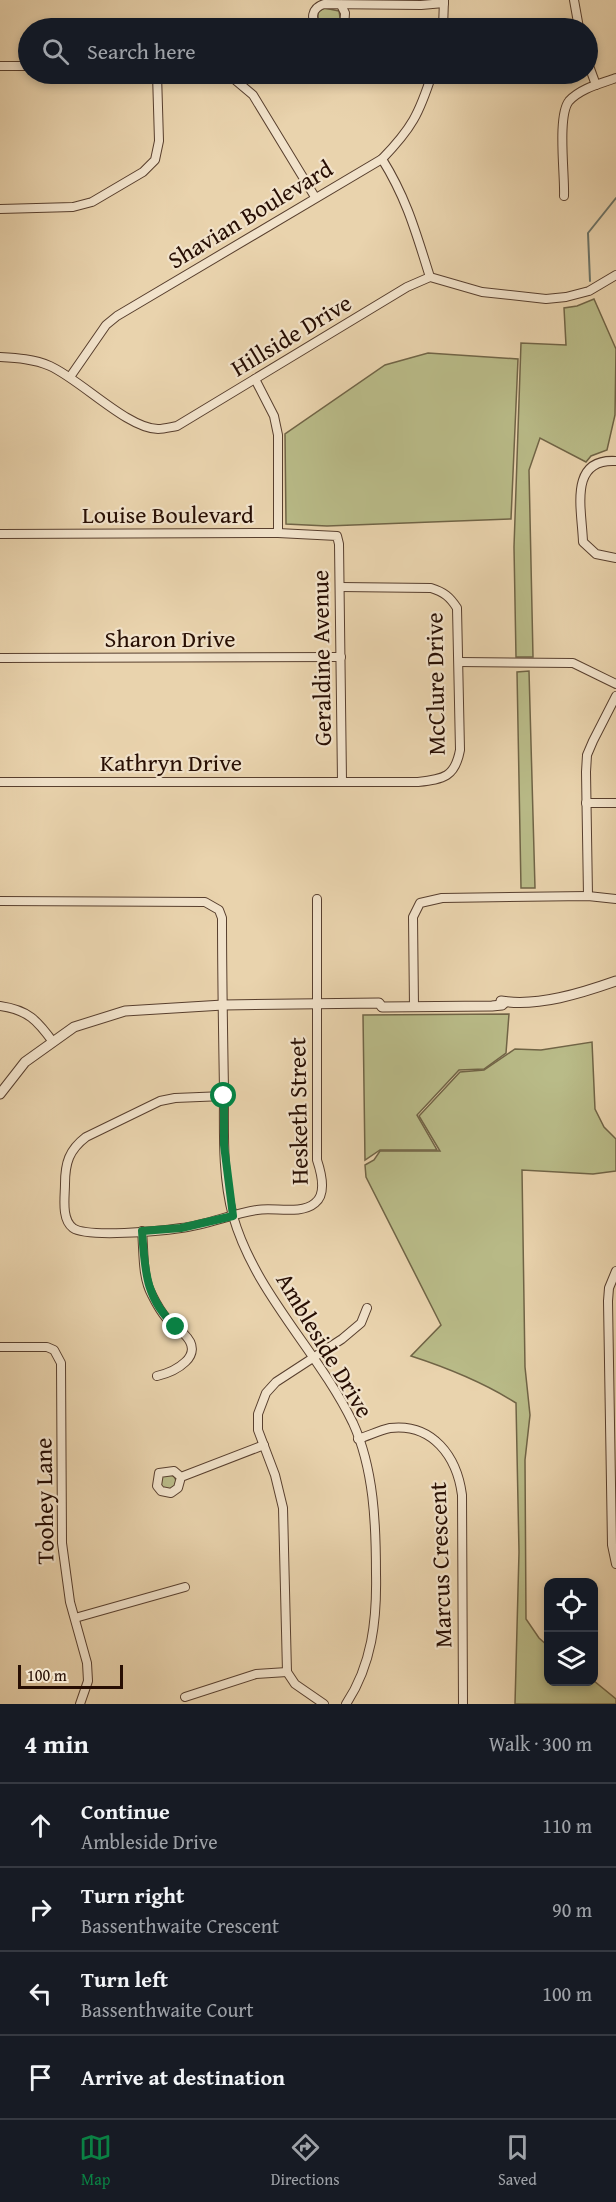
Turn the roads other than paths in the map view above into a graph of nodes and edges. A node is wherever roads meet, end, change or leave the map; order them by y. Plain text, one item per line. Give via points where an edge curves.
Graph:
1 (574, 0) edge
2 (444, 2) edge
3 (341, 5) junction
4 (314, 18) edge
5 (345, 18) edge
6 (443, 18) edge
7 (577, 18) edge
8 (0, 66) edge
9 (18, 66) edge
10 (616, 78) edge
11 (157, 84) edge
12 (240, 84) edge
13 (429, 84) edge
14 (596, 85) joint
15 (382, 159) junction
16 (564, 196) dead end
17 (315, 197) junction
18 (0, 209) edge
19 (616, 275) edge
20 (430, 278) junction
21 (0, 357) edge
22 (70, 377) junction
23 (255, 380) junction
24 (616, 461) edge
25 (278, 533) junction
26 (0, 534) edge
27 (337, 536) joint
28 (616, 558) edge
29 (340, 587) junction
30 (340, 657) junction
31 (0, 658) edge
32 (459, 662) junction
33 (616, 684) edge
34 (616, 696) edge
35 (342, 781) junction
36 (0, 782) edge
37 (586, 803) junction
38 (616, 803) edge
39 (588, 896) junction
40 (317, 899) dead end
41 (616, 899) edge
42 (0, 901) edge
43 (616, 981) edge
44 (414, 1004) junction
45 (223, 1005) junction
46 (317, 1005) junction
47 (0, 1006) edge
48 (53, 1042) junction
49 (0, 1094) edge
50 (224, 1096) junction
51 (233, 1216) junction
52 (142, 1231) junction
53 (616, 1270) edge
54 (367, 1308) dead end
55 (0, 1347) edge
56 (314, 1357) junction
57 (157, 1376) dead end
58 (358, 1439) junction
59 (264, 1445) junction
60 (614, 1461) edge
61 (181, 1477) dead end
62 (614, 1505) edge
63 (616, 1564) edge
64 (185, 1587) dead end
65 (75, 1618) junction
66 (287, 1672) junction
67 (185, 1697) dead end
68 (80, 1704) edge
69 (324, 1704) edge
70 (346, 1704) edge
71 (463, 1704) edge

1 - 7 street
2 - 3 street
2 - 6 street
3 - 4 street via 324,4 316,9
3 - 5 street
8 - 9 street
10 - 14 street
11 - 18 street via 159,141 155,160 143,172 92,202 73,207
12 - 17 street via 253,95
13 - 15 street, Shavian Boulevard via 405,136
14 - 16 street via 568,102 562,128
15 - 17 street, Shavian Boulevard
15 - 20 street via 409,209
17 - 22 street, Shavian Boulevard via 106,324
19 - 20 street via 589,291 546,299 482,292
20 - 23 street, Hillside Drive via 407,287
21 - 22 street, Hillside Drive via 30,359
22 - 23 street, Hillside Drive via 135,423 157,429 177,426
23 - 25 street via 274,416 278,435
24 - 28 street via 591,465 581,487 583,542 596,554
25 - 26 street, Louise Boulevard
25 - 27 street, Louise Boulevard
27 - 29 street, Geraldine Avenue
29 - 30 street, Geraldine Avenue
29 - 32 street, McClure Drive via 431,588 442,592 457,608
30 - 31 street, Sharon Drive
30 - 35 street, Geraldine Avenue
32 - 33 street via 573,663
32 - 35 street, McClure Drive via 460,750 452,772 444,778 418,782
34 - 37 street via 587,755
35 - 36 street, Kathryn Drive
37 - 38 street
37 - 39 street
39 - 41 street
39 - 44 street via 442,898 420,903 414,917
40 - 46 street, Hesketh Street
42 - 45 street, Ambleside Drive via 205,902 219,910 222,918
43 - 44 street via 558,998 502,1005
44 - 46 street
45 - 46 street
45 - 48 street via 125,1011 74,1027
45 - 50 street, Ambleside Drive
46 - 51 street, Hesketh Street via 317,1160 321,1193 314,1204 304,1208 265,1209
47 - 48 street via 34,1018
48 - 49 street via 25,1062
50 - 51 street, Ambleside Drive via 224,1145
50 - 52 street, Hesketh Street via 160,1101 86,1137 69,1154 65,1173 68,1222 91,1234
51 - 52 street, Hesketh Street via 181,1228
51 - 56 street, Ambleside Drive via 274,1300
52 - 57 street via 148,1287 166,1318 185,1334 191,1347 187,1362 174,1372
53 - 60 street via 608,1301
54 - 56 street via 361,1323
55 - 65 street, Toohey Lane via 47,1347 59,1357 62,1543 66,1584
56 - 58 street, Ambleside Drive
56 - 59 street via 266,1393 257,1421
58 - 70 street, Ambleside Drive via 368,1472 376,1532 376,1595 373,1636 364,1670
58 - 71 street, Marcus Crescent via 388,1428 414,1430 446,1450 459,1477
59 - 61 street
59 - 66 street via 283,1508
60 - 62 street
62 - 63 street via 612,1545
64 - 65 street
65 - 68 street, Toohey Lane via 88,1672
66 - 67 street via 256,1674
66 - 69 street via 295,1684

